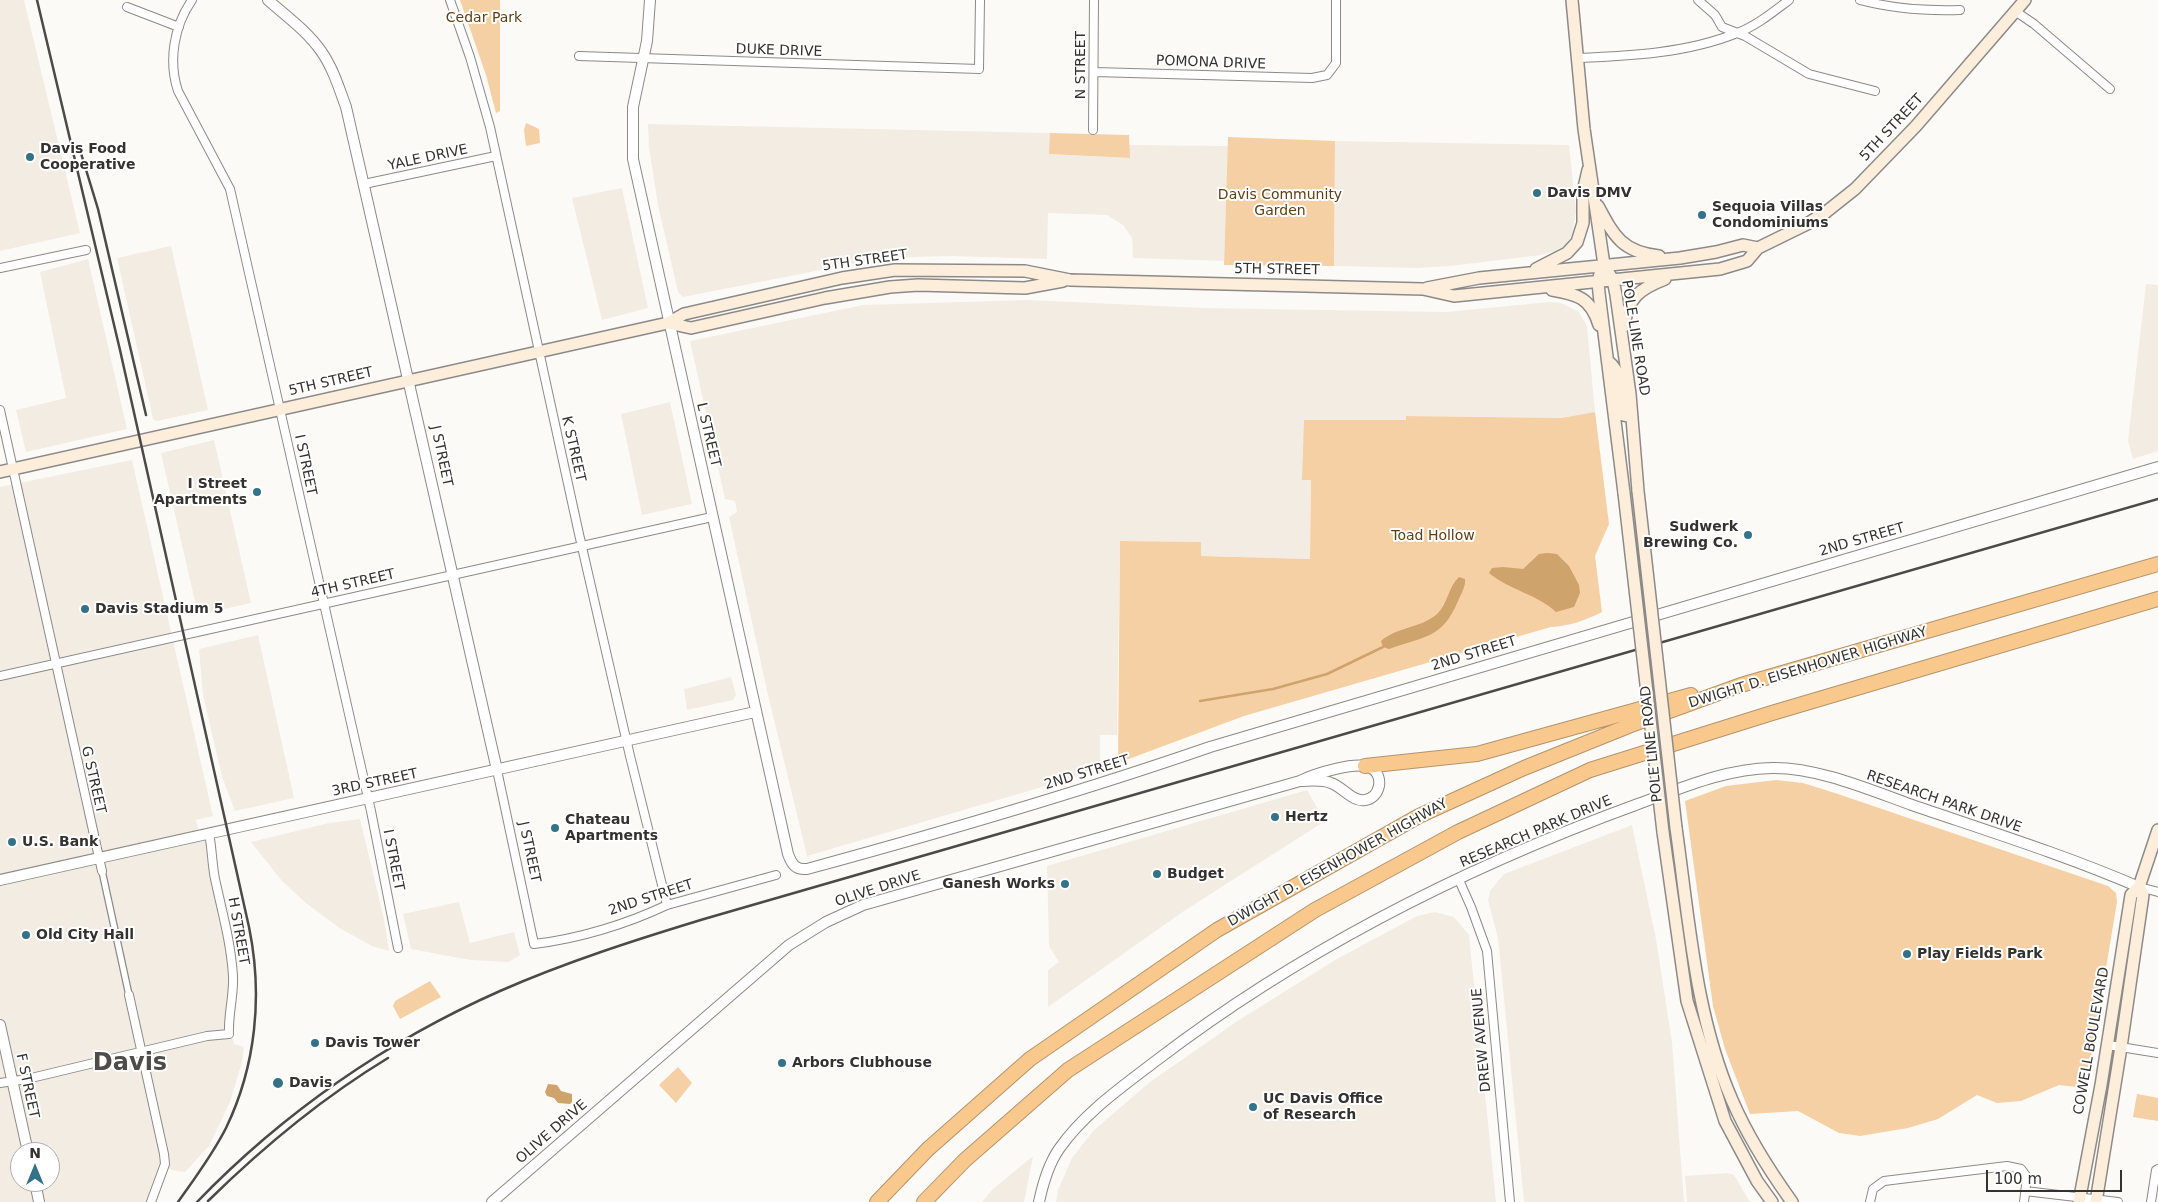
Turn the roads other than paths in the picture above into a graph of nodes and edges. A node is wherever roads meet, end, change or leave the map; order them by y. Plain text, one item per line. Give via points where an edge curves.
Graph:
1 (192, 0) edge
2 (268, 0) edge
3 (450, 0) edge
4 (650, 0) edge
5 (980, 0) edge
6 (1094, 0) edge
7 (1336, 0) edge
8 (1572, 0) edge
9 (1698, 0) edge
10 (1789, 0) edge
11 (1860, 0) edge
12 (2025, 0) edge
13 (127, 7) dead end
14 (1960, 10) dead end
15 (2015, 10) junction
16 (179, 28) junction
17 (1738, 33) junction
18 (579, 56) dead end
19 (1578, 58) junction
20 (642, 59) junction
21 (1094, 72) junction
22 (2110, 89) dead end
23 (1875, 91) dead end
24 (1093, 130) dead end
25 (496, 156) junction
26 (1589, 165) junction
27 (364, 184) junction
28 (1595, 200) junction
29 (1758, 248) junction
30 (86, 250) dead end
31 (1680, 258) junction
32 (1604, 265) junction
33 (0, 268) edge
34 (1528, 273) junction
35 (1679, 274) junction
36 (1070, 280) junction
37 (1613, 280) junction
38 (1598, 281) junction
39 (1538, 287) junction
40 (1423, 289) junction
41 (668, 323) junction
42 (1623, 340) junction
43 (1605, 343) junction
44 (540, 351) junction
45 (1608, 361) junction
46 (409, 380) junction
47 (0, 410) edge
48 (280, 410) junction
49 (1632, 417) junction
50 (2158, 468) edge
51 (13, 469) junction
52 (0, 472) edge
53 (712, 517) junction
54 (582, 546) junction
55 (2158, 564) edge
56 (453, 575) junction
57 (2158, 599) edge
58 (323, 603) junction
59 (56, 663) junction
60 (0, 676) edge
61 (1741, 685) junction
62 (755, 712) junction
63 (627, 741) junction
64 (1365, 766) junction
65 (497, 770) junction
66 (1300, 781) junction
67 (367, 798) junction
68 (2158, 830) edge
69 (209, 833) junction
70 (99, 858) junction
71 (798, 869) joint
72 (102, 871) joint
73 (776, 875) dead end
74 (0, 880) edge
75 (1459, 880) junction
76 (2139, 887) junction
77 (2158, 892) edge
78 (667, 905) junction
79 (534, 944) joint
80 (398, 948) dead end
81 (129, 995) joint
82 (0, 1025) edge
83 (2108, 1045) junction
84 (2121, 1047) junction
85 (142, 1052) junction
86 (2158, 1053) edge
87 (12, 1081) junction
88 (0, 1083) edge
89 (26, 1142) edge
90 (965, 1160) junction
91 (2158, 1169) edge
92 (2026, 1191) junction
93 (499, 1200) edge
94 (2079, 1200) edge
95 (2096, 1201) edge
96 (151, 1202) edge
97 (877, 1202) edge
98 (924, 1202) edge
99 (930, 1202) edge
100 (1039, 1202) edge
101 (1510, 1202) edge
102 (1772, 1202) edge
103 (1792, 1202) edge
104 (1870, 1202) edge
105 (2024, 1202) edge
106 (2118, 1202) edge
107 (2151, 1202) edge

1 - 16 street, I STREET
2 - 27 street, J STREET via 321,51 346,107
3 - 25 street, K STREET via 470,57
4 - 20 street, L STREET via 647,41
5 - 20 street, DUKE DRIVE via 979,69
6 - 21 street, N STREET
7 - 21 street, POMONA DRIVE via 1336,63 1327,75 1312,78
8 - 19 main road, POLE LINE ROAD
9 - 17 street via 1715,15 1722,27
10 - 17 street
11 - 14 street via 1910,10
12 - 15 main road, 5TH STREET
13 - 16 street
15 - 22 street
15 - 29 main road, 5TH STREET via 1916,126 1855,189 1808,224
16 - 48 street, I STREET via 172,58 174,79 230,189
17 - 19 street via 1680,49
17 - 23 street via 1809,74
18 - 20 street, DUKE DRIVE
19 - 26 main road, POLE LINE ROAD
20 - 41 street, L STREET via 633,107 634,159
21 - 24 street, N STREET
25 - 27 street, YALE DRIVE
25 - 44 street, K STREET
26 - 28 main road, POLE LINE ROAD
26 - 34 main road via 1582,192 1583,223 1578,242 1555,261
27 - 46 street, J STREET
28 - 31 main road via 1614,235 1629,248 1650,255
28 - 32 main road, POLE LINE ROAD
29 - 31 main road, 5TH STREET via 1743,244
29 - 35 main road, 5TH STREET via 1747,261
30 - 33 street
31 - 32 main road, 5TH STREET
32 - 34 main road, 5TH STREET
32 - 37 main road, POLE LINE ROAD
32 - 38 main road, POLE LINE ROAD
34 - 40 main road, 5TH STREET via 1470,279
35 - 37 main road, 5TH STREET
35 - 42 main road via 1650,285 1633,298 1627,309
36 - 40 main road, 5TH STREET
36 - 41 main road, 5TH STREET via 1025,288 890,287 691,328
36 - 41 main road, 5TH STREET via 1026,271 890,271 842,278 684,314
37 - 38 main road, 5TH STREET
37 - 42 main road, POLE LINE ROAD
38 - 39 main road, 5TH STREET
38 - 43 main road, POLE LINE ROAD
39 - 40 main road, 5TH STREET via 1454,296
39 - 43 main road via 1583,299 1597,318
41 - 44 main road, 5TH STREET
41 - 53 street, L STREET
42 - 49 main road, POLE LINE ROAD
43 - 45 main road, POLE LINE ROAD
44 - 46 main road, 5TH STREET
44 - 54 street, K STREET
45 - 49 main road via 1618,377 1623,415
45 - 102 main road, POLE LINE ROAD, bridge via 1663,832 1687,1001 1725,1121
46 - 48 main road, 5TH STREET
46 - 56 street, J STREET
47 - 51 street, G STREET
48 - 51 main road, 5TH STREET
48 - 58 street, I STREET
49 - 103 main road, POLE LINE ROAD, bridge via 1676,828 1700,998 1732,1100 1752,1140
50 - 71 street, 2ND STREET via 1210,747 1128,776 916,839
51 - 52 main road, 5TH STREET
51 - 59 street, G STREET
53 - 54 street, 4TH STREET
53 - 62 street, L STREET
54 - 56 street, 4TH STREET
54 - 63 street, K STREET
55 - 61 highway, DWIGHT D. EISENHOWER HIGHWAY
56 - 58 street, 4TH STREET
56 - 65 street, J STREET
57 - 90 highway via 1590,770 1458,832 1315,910 1068,1070
58 - 59 street, 4TH STREET
58 - 67 street, I STREET
59 - 60 street, 4TH STREET
59 - 70 street, G STREET
61 - 64 highway via 1673,699 1477,754
61 - 97 highway, DWIGHT D. EISENHOWER HIGHWAY via 1622,728 1419,816 1217,930 1030,1059 928,1149
62 - 63 street, 3RD STREET
62 - 71 street, L STREET via 788,854
63 - 65 street, 3RD STREET
63 - 78 street, K STREET
64 - 66 street, OLIVE DRIVE via 1312,775
64 - 66 street, OLIVE DRIVE via 1374,770 1380,781 1376,794 1367,800 1357,799 1331,783
65 - 67 street, 3RD STREET
65 - 79 street, J STREET
66 - 93 street, OLIVE DRIVE via 863,906 826,922 789,945
67 - 69 street, 3RD STREET
67 - 80 street, I STREET
68 - 76 main road, COWELL BOULEVARD
69 - 70 street, 3RD STREET
69 - 85 street, H STREET via 232,960 229,1034
70 - 72 street, G STREET
70 - 74 street, 3RD STREET
72 - 81 street, G STREET
73 - 78 street, 2ND STREET
75 - 76 street, RESEARCH PARK DRIVE via 1607,816 1719,775 1747,769 1776,768 1817,774 1878,793
75 - 100 street, RESEARCH PARK DRIVE via 1378,920 1292,970 1181,1042 1139,1074 1098,1108 1060,1147 1051,1162
75 - 101 street, DREW AVENUE via 1487,951
76 - 77 street
76 - 83 main road, COWELL BOULEVARD via 2131,895
76 - 84 main road, COWELL BOULEVARD via 2143,895
78 - 79 street, 2ND STREET via 574,938
81 - 85 street, G STREET
82 - 87 street, F STREET
83 - 84 street
83 - 94 main road, COWELL BOULEVARD
84 - 86 street
84 - 95 main road, COWELL BOULEVARD
85 - 87 street
85 - 96 street, G STREET via 164,1154 163,1169
87 - 88 street
87 - 89 street, F STREET
90 - 98 highway
90 - 99 highway
91 - 107 street
92 - 94 street
92 - 104 street via 2024,1172 2007,1166 1884,1181 1873,1189
92 - 105 street
94 - 95 street
95 - 106 street

